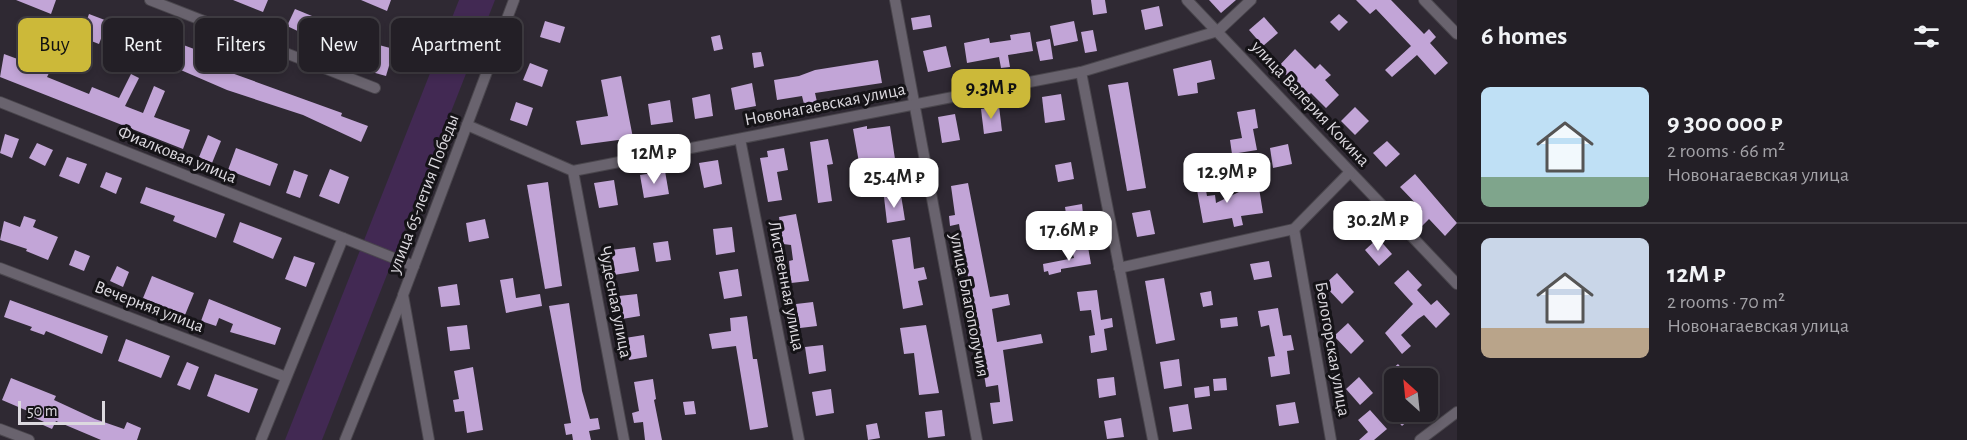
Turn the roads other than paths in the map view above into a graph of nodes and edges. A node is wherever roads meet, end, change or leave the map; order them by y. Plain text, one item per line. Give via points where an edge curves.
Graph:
1 (150, 0) edge
2 (514, 0) edge
3 (895, 0) edge
4 (1187, 0) edge
5 (1251, 0) edge
6 (1425, 0) edge
7 (1218, 31) junction
8 (1457, 34) edge
9 (1081, 72) junction
10 (375, 88) dead end
11 (0, 102) edge
12 (915, 104) junction
13 (467, 125) junction
14 (740, 139) junction
15 (573, 171) junction
16 (1350, 172) junction
17 (1294, 229) junction
18 (343, 238) junction
19 (414, 266) junction
20 (0, 268) edge
21 (1119, 268) junction
22 (1457, 284) edge
23 (403, 295) junction
24 (286, 377) junction
25 (1457, 412) edge
26 (0, 429) edge
27 (29, 440) edge
28 (261, 440) edge
29 (345, 440) edge
30 (429, 440) edge
31 (624, 440) edge
32 (799, 440) edge
33 (977, 440) edge
34 (1153, 440) edge
35 (1331, 440) edge
36 (1420, 440) edge

1 - 10 street
2 - 13 street, улица 65-летия Победы
3 - 12 street, улица Благополучия
4 - 7 street, улица Валерия Кокина
5 - 7 street, Новонагаевская улица
6 - 8 street
7 - 9 street, Новонагаевская улица
7 - 16 street, улица Валерия Кокина
9 - 12 street, Новонагаевская улица
9 - 21 street
11 - 18 street, Фиалковая улица
12 - 14 street, Новонагаевская улица
12 - 33 street, улица Благополучия
13 - 15 street
13 - 19 street, улица 65-летия Победы
14 - 15 street, Новонагаевская улица
14 - 32 street, Лиственная улица
15 - 31 street, Чудесная улица
16 - 17 street
16 - 22 street, улица Валерия Кокина
17 - 21 street
17 - 35 street, Белогорская улица
18 - 19 street, Фиалковая улица
18 - 24 street
19 - 23 street, улица 65-летия Победы
20 - 24 street, Вечерняя улица
21 - 34 street
23 - 29 street
23 - 30 street, улица 65-летия Победы
24 - 28 street
25 - 36 street
26 - 27 street

